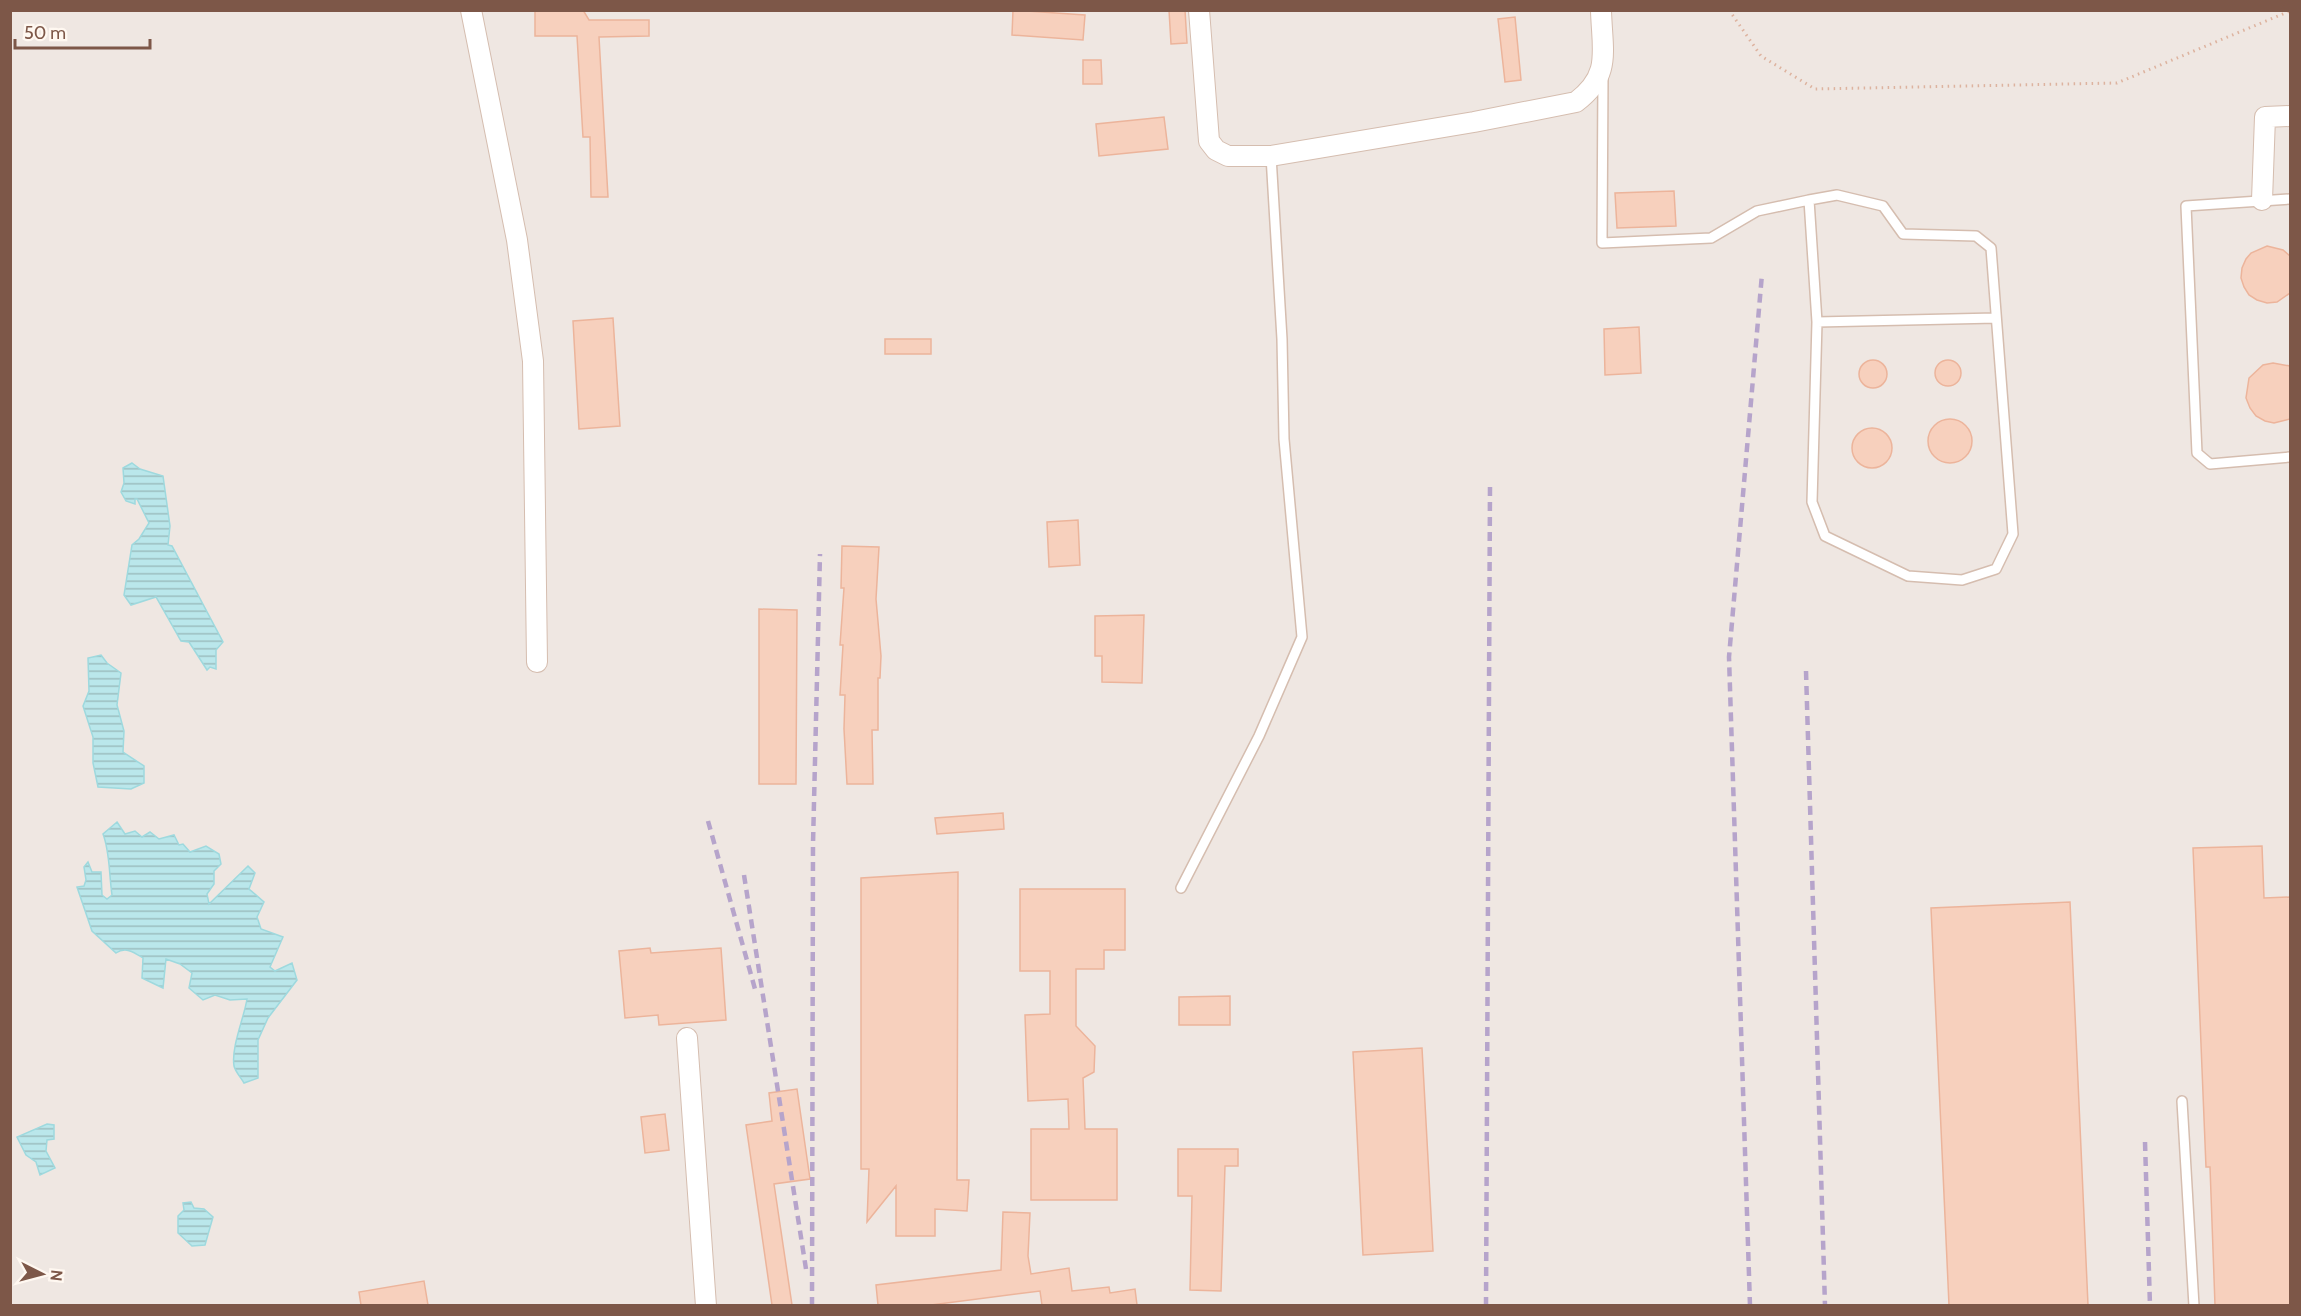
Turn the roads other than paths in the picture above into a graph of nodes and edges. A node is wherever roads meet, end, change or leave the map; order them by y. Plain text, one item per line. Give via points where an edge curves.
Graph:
1 (471, 10) edge
2 (1199, 10) edge
3 (1601, 10) edge
4 (1603, 70) junction
5 (2290, 116) edge
6 (1271, 156) junction
7 (2290, 199) edge
8 (1809, 200) junction
9 (2262, 200) junction
10 (1996, 318) junction
11 (1817, 322) junction
12 (2290, 457) edge
13 (537, 662) dead end
14 (1181, 888) dead end
15 (687, 1038) dead end
16 (2182, 1101) dead end
17 (706, 1305) edge
18 (2194, 1305) edge

1 - 13 street via 517,240 533,361
2 - 6 street via 1209,141 1228,156
3 - 4 street
4 - 6 street via 1590,92 1576,102
4 - 8 lane via 1602,243 1711,238 1757,211
5 - 9 street via 2265,117
6 - 14 lane via 1284,439 1302,637 1259,736
7 - 9 lane
8 - 10 lane via 1837,195 1883,206 1903,234 1976,236 1991,248
8 - 11 lane
9 - 12 lane via 2186,206 2197,453 2211,464
10 - 11 lane
10 - 11 lane via 2013,534 1996,569 1962,580 1908,576 1825,536 1812,502
15 - 17 street
16 - 18 lane

